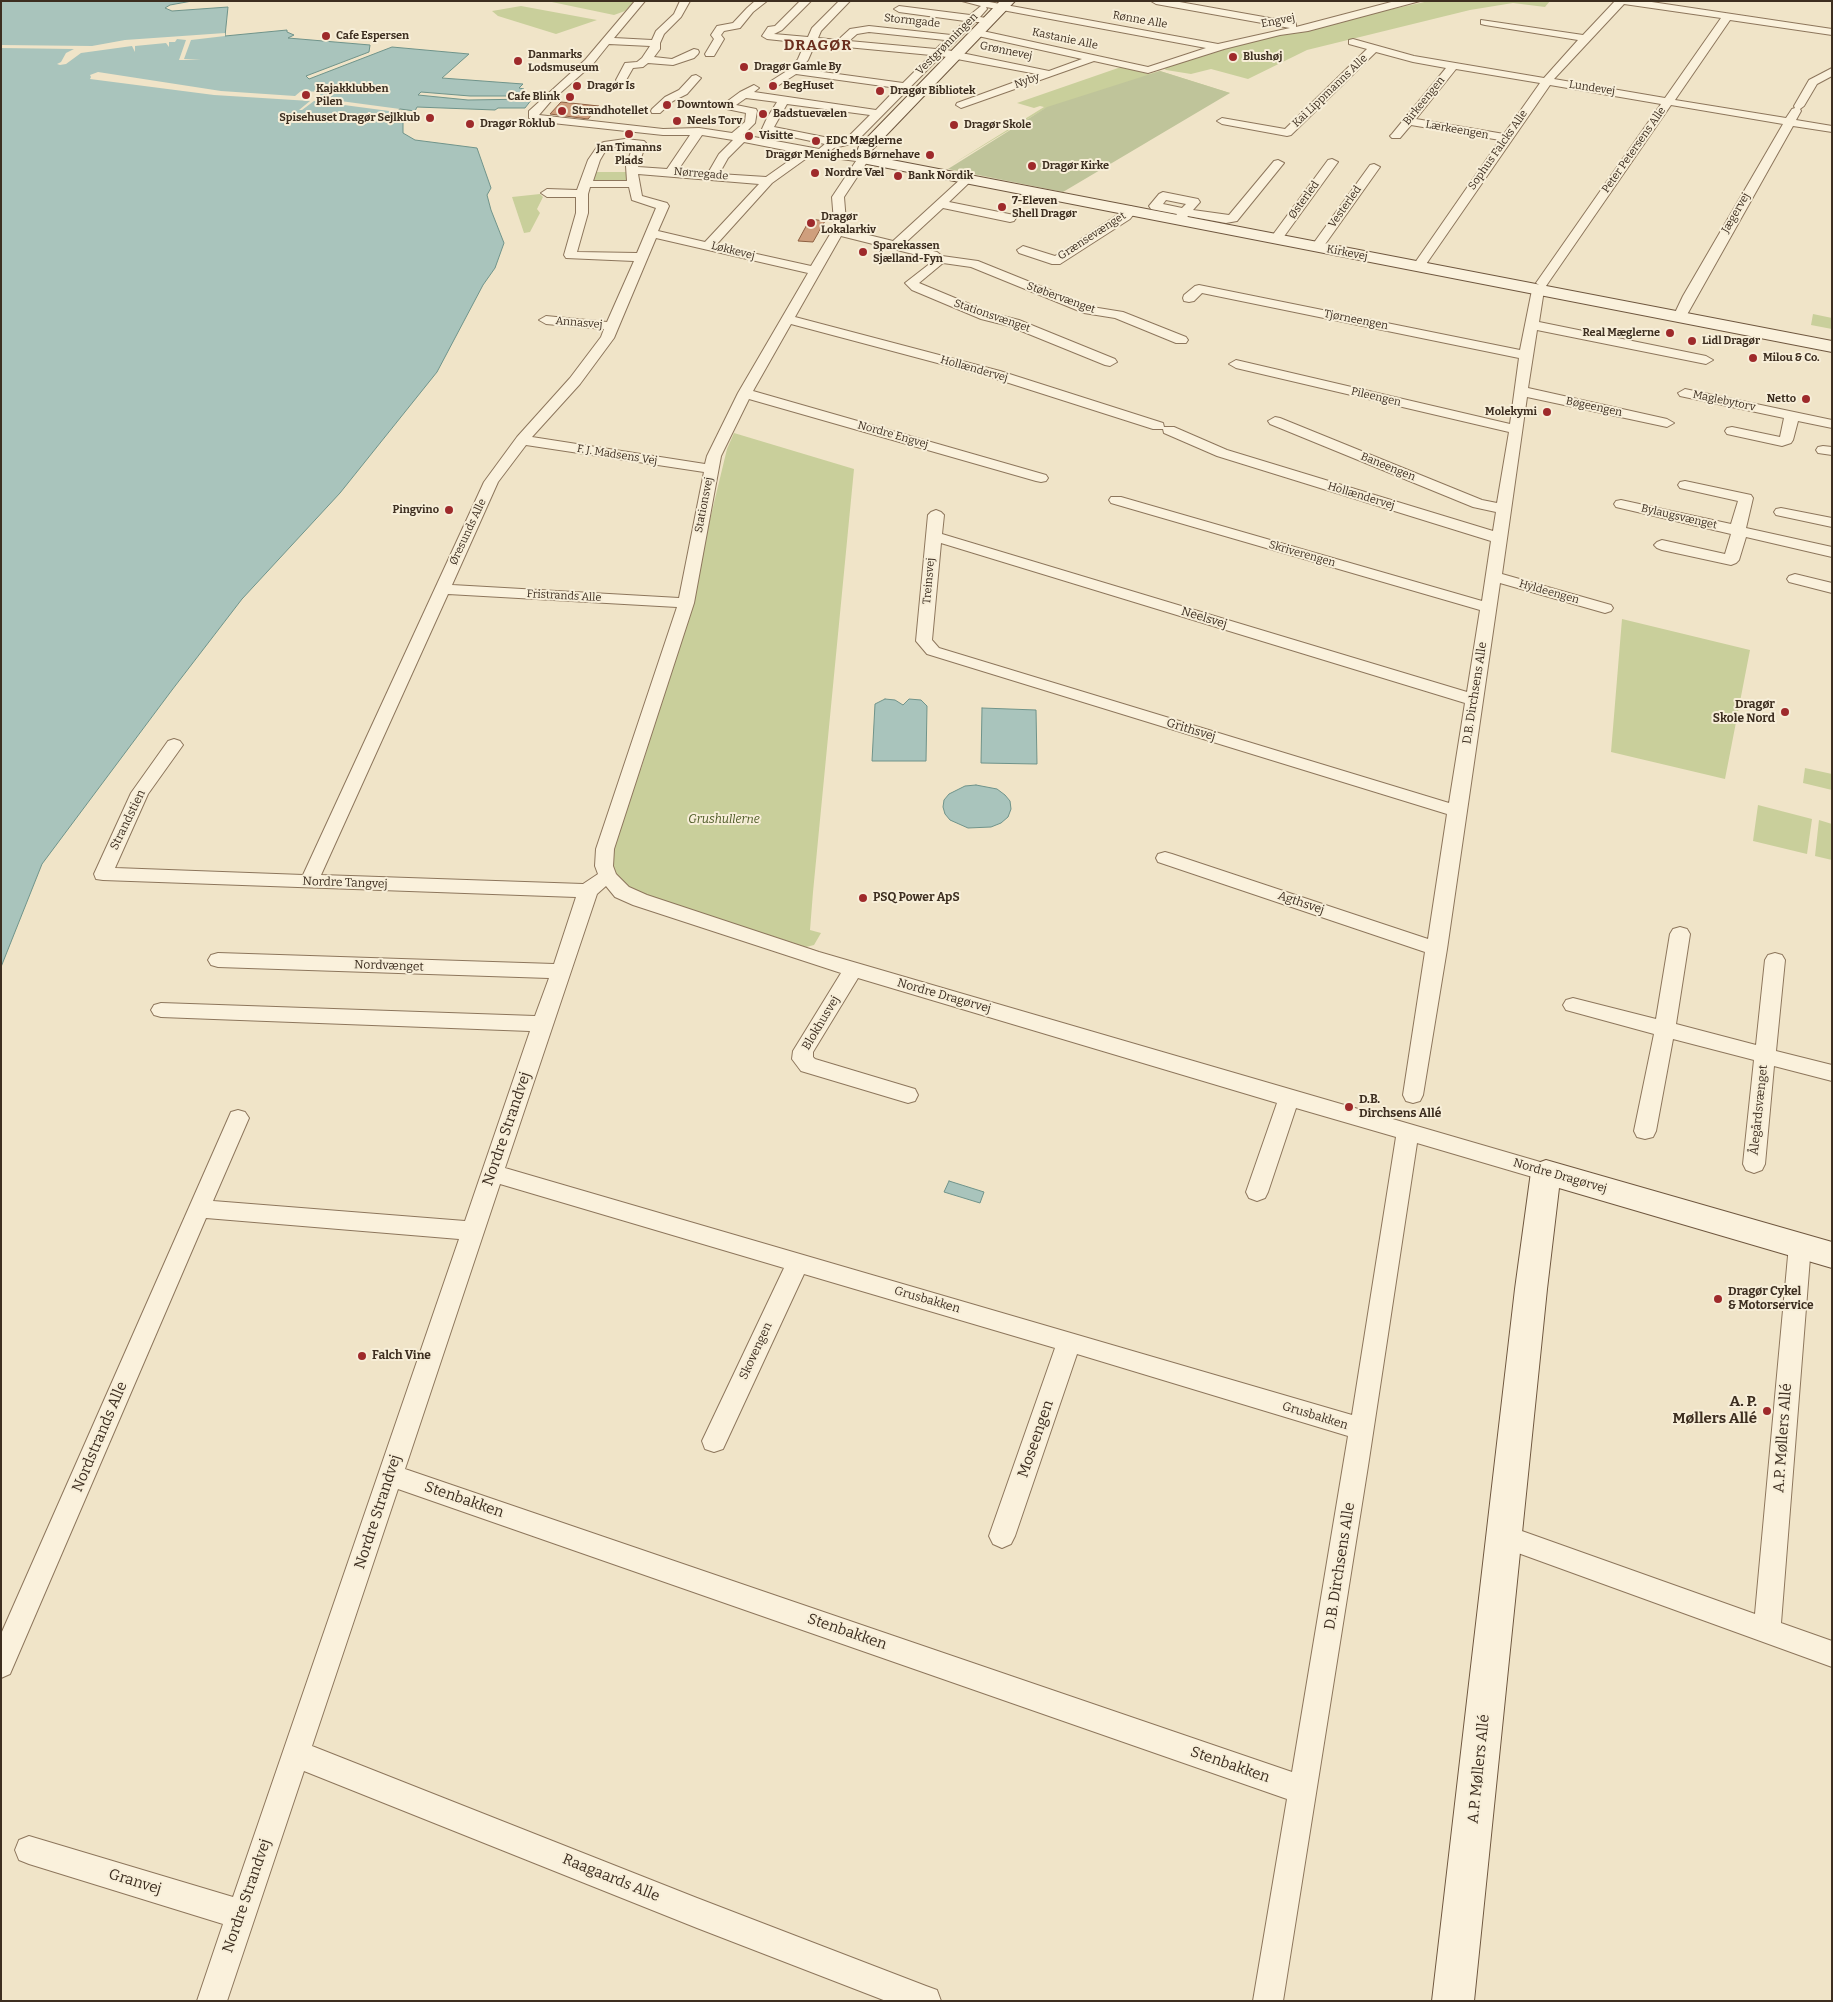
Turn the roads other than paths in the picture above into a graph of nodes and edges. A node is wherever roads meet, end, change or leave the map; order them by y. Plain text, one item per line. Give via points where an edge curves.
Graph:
1 (640, 1) edge
2 (685, 1) edge
3 (762, 1) edge
4 (806, 1) edge
5 (845, 1) edge
6 (967, 1) edge
7 (1156, 1) edge
8 (1415, 1) edge
9 (1622, 1) edge
10 (1392, 3) edge
11 (1005, 4) edge
12 (903, 5) edge
13 (985, 15) junction
14 (1727, 17) junction
15 (972, 19) junction
16 (1485, 22) dead end
17 (869, 29) junction
18 (1298, 30) junction
19 (1832, 32) edge
20 (978, 33) junction
21 (952, 38) junction
22 (1585, 38) junction
23 (812, 40) junction
24 (608, 41) junction
25 (841, 42) junction
26 (1353, 42) dead end
27 (655, 43) junction
28 (1220, 47) junction
29 (1373, 49) junction
30 (694, 52) dead end
31 (939, 52) junction
32 (710, 54) dead end
33 (956, 54) junction
34 (1094, 58) junction
35 (646, 60) junction
36 (1453, 66) junction
37 (1148, 70) joint
38 (794, 71) junction
39 (1832, 71) edge
40 (1050, 74) junction
41 (696, 78) dead end
42 (621, 80) dead end
43 (1547, 81) junction
44 (904, 86) junction
45 (744, 94) junction
46 (784, 100) junction
47 (1668, 100) junction
48 (960, 105) dead end
49 (656, 112) dead end
50 (877, 113) junction
51 (1795, 113) junction
52 (1222, 121) dead end
53 (1408, 121) junction
54 (1832, 129) edge
55 (699, 131) junction
56 (1396, 136) dead end
57 (738, 137) junction
58 (1506, 138) junction
59 (838, 143) junction
60 (809, 152) junction
61 (822, 153) junction
62 (863, 159) junction
63 (1332, 162) dead end
64 (1278, 163) dead end
65 (1374, 167) dead end
66 (633, 170) junction
67 (671, 172) junction
68 (713, 175) junction
69 (968, 178) junction
70 (768, 181) junction
71 (633, 184) junction
72 (585, 189) junction
73 (547, 193) dead end
74 (940, 204) junction
75 (1131, 210) junction
76 (1182, 216) junction
77 (1010, 218) dead end
78 (838, 230) junction
79 (650, 233) junction
80 (1276, 239) junction
81 (709, 245) junction
82 (896, 245) junction
83 (1317, 247) junction
84 (1023, 250) dead end
85 (640, 257) junction
86 (939, 259) junction
87 (1418, 267) junction
88 (815, 271) junction
89 (1540, 287) junction
90 (1189, 298) dead end
91 (1679, 317) junction
92 (787, 319) junction
93 (546, 320) dead end
94 (1532, 325) junction
95 (612, 326) junction
96 (1181, 340) dead end
97 (1832, 347) edge
98 (1526, 355) junction
99 (1706, 360) dead end
100 (1110, 362) dead end
101 (1236, 364) dead end
102 (1521, 391) junction
103 (745, 393) junction
104 (1686, 393) dead end
105 (1792, 416) junction
106 (1275, 421) dead end
107 (1667, 423) dead end
108 (1832, 424) edge
109 (1516, 430) junction
110 (1732, 431) dead end
111 (522, 440) junction
112 (711, 469) junction
113 (1041, 478) dead end
114 (1685, 485) dead end
115 (1116, 500) dead end
116 (1621, 504) dead end
117 (1503, 509) junction
118 (1781, 512) dead end
119 (936, 515) dead end
120 (1832, 523) edge
121 (1738, 530) junction
122 (933, 536) junction
123 (1498, 538) junction
124 (1662, 544) dead end
125 (1832, 552) edge
126 (1493, 576) junction
127 (1794, 579) dead end
128 (1832, 588) edge
129 (442, 589) junction
130 (686, 603) junction
131 (1488, 608) junction
132 (1605, 608) dead end
133 (927, 646) joint
134 (1474, 700) junction
135 (174, 745) dead end
136 (1457, 811) junction
137 (1165, 858) dead end
138 (103, 874) joint
139 (608, 877) junction
140 (309, 882) junction
141 (588, 891) junction
142 (1680, 934) dead end
143 (1437, 949) junction
144 (218, 960) dead end
145 (1775, 960) dead end
146 (853, 969) junction
147 (560, 971) junction
148 (1573, 1004) dead end
149 (161, 1010) dead end
150 (543, 1024) junction
151 (1665, 1029) junction
152 (1765, 1056) junction
153 (1832, 1074) edge
154 (908, 1095) dead end
155 (1413, 1095) dead end
156 (1289, 1097) junction
157 (238, 1118) dead end
158 (1408, 1131) junction
159 (1645, 1131) dead end
160 (1754, 1164) dead end
161 (1546, 1172) junction
162 (493, 1173) junction
163 (1257, 1192) dead end
164 (199, 1209) junction
165 (472, 1231) junction
166 (1800, 1246) junction
167 (1832, 1255) edge
168 (798, 1262) junction
169 (1069, 1342) junction
170 (1361, 1429) junction
171 (714, 1441) dead end
172 (390, 1474) junction
173 (1002, 1536) dead end
174 (1505, 1537) junction
175 (1767, 1632) junction
176 (1832, 1654) edge
177 (1, 1665) edge
178 (297, 1754) junction
179 (1303, 1790) junction
180 (29, 1850) dead end
181 (240, 1914) junction
182 (212, 2001) edge
183 (926, 2001) edge
184 (1268, 2001) edge
185 (1453, 2001) edge

1 - 24 street
2 - 27 street
3 - 32 street via 736,26 721,28
4 - 23 street, Grønnevej via 767,36
5 - 23 street via 816,30
6 - 11 street, Rønne Alle
7 - 18 street via 1292,26
8 - 10 street, Engvej
9 - 14 street
9 - 22 street, Sophus Falcks Alle
10 - 18 street, Engvej
11 - 13 street, Vestgrønningen
11 - 28 street, Rønne Alle
12 - 15 street
12 - 17 street
13 - 15 street, Vestgrønningen
13 - 20 street, Vestgrønningen
14 - 19 street
14 - 47 street, Peter Petersens Alle
15 - 21 street, Vestgrønningen
16 - 22 street
17 - 21 street, Stormgade
17 - 25 street via 854,31
18 - 28 street, Engvej
20 - 33 street, Vestgrønningen
20 - 34 street, Kastanie Alle
21 - 31 street, Vestgrønningen
22 - 43 street, Sophus Falcks Alle
23 - 25 street, Grønnevej
23 - 38 street
24 - 27 street
24 - 55 street via 547,98 533,113 534,118 663,132
25 - 31 street, Grønnevej
26 - 29 street, Lundevej
27 - 35 street via 655,49
28 - 37 street, Engvej
29 - 36 street, Lundevej
29 - 52 street, Kai Lippmanns Alle via 1287,133
30 - 35 street via 670,66
31 - 33 street, Grønnevej
31 - 44 street, Vestgrønningen
33 - 40 street, Grønnevej
33 - 62 street, Vestgrønningen via 864,149
34 - 37 street, Kastanie Alle
34 - 40 street, Nyby
35 - 42 street via 639,65 629,65
36 - 43 street, Lundevej
36 - 53 street, Birkeengen
38 - 44 street
38 - 45 street
39 - 51 street, Jægervej via 1813,82
40 - 48 street, Nyby
41 - 49 street
43 - 47 street, Lundevej
43 - 58 street, Sophus Falcks Alle
44 - 50 street, Vestgrønningen
45 - 46 street
45 - 57 street via 726,106 752,111 750,123
46 - 50 street
46 - 59 street via 768,129
47 - 51 street, Lundevej
47 - 89 street, Peter Petersens Alle
50 - 59 street, Vestgrønningen via 851,141
51 - 54 street, Lundevej
51 - 91 street, Jægervej
53 - 56 street, Birkeengen
53 - 58 street, Lærkeengen
55 - 57 street
55 - 67 street
57 - 60 street
57 - 68 street
58 - 87 street, Sophus Falcks Alle
59 - 61 street, Vestgrønningen via 830,145
60 - 61 street
60 - 70 street
61 - 62 street
62 - 69 street, Kirkevej
62 - 78 street, Stationsvej via 838,197
63 - 80 street, Østerled
64 - 76 street via 1233,218
65 - 83 street, Vesterled
66 - 67 street, Nørregade
66 - 71 street
66 - 72 street via 640,143 608,144 594,160
67 - 68 street, Nørregade
68 - 70 street, Nørregade
69 - 74 street
69 - 75 street, Kirkevej
70 - 81 street
71 - 72 street
71 - 79 street, Øresunds Alle via 636,198 663,206
72 - 73 street
72 - 85 street via 570,255
74 - 77 street
74 - 82 street
75 - 76 street, Kirkevej
75 - 84 street, Grænsevænget via 1056,261
76 - 80 street, Kirkevej
78 - 82 street, Støbervænget
78 - 88 street, Stationsvej
79 - 81 street, Løkkevej
79 - 85 street, Øresunds Alle
80 - 83 street, Kirkevej
81 - 88 street, Løkkevej
82 - 86 street, Støbervænget
83 - 87 street, Kirkevej
85 - 95 street, Øresunds Alle
86 - 96 street, Støbervænget via 974,264 1089,310 1118,315
86 - 100 street, Stationsvænget via 911,283 986,316 1014,323
87 - 89 street, Kirkevej
88 - 92 street, Stationsvej
89 - 91 street, Kirkevej
89 - 94 street, D.B. Dirchsens Alle
90 - 98 street, Tjørneengen via 1199,289
91 - 97 street, Kirkevej
92 - 103 street, Stationsvej
92 - 123 street, Hollændervej via 995,374 1163,428 1222,453
93 - 95 street, Annasvej
94 - 98 street, D.B. Dirchsens Alle
94 - 99 street
95 - 111 street, Øresunds Alle via 598,352
98 - 102 street, D.B. Dirchsens Alle
101 - 109 street, Pileengen
102 - 107 street, Bøgeengen
102 - 109 street, D.B. Dirchsens Alle
103 - 112 street, Stationsvej via 718,445
103 - 113 street, Nordre Engvej
104 - 105 street, Maglebytorv
105 - 108 street, Maglebytorv
105 - 110 street via 1786,440 1782,442
106 - 117 street, Baneengen via 1478,504
109 - 117 street, D.B. Dirchsens Alle
111 - 112 street, F. J. Madsens Vej
111 - 129 street, Øresunds Alle via 491,482
112 - 130 street, Stationsvej
114 - 121 street via 1746,498
115 - 131 street, Skriverengen
116 - 121 street, Bylaugsvænget
117 - 123 street, D.B. Dirchsens Alle
118 - 120 street
119 - 122 street, Treinsvej
121 - 124 street via 1731,560
121 - 125 street, Bylaugsvænget
122 - 133 street, Treinsvej via 924,641
122 - 134 street, Neelsvej
123 - 126 street, D.B. Dirchsens Alle
126 - 131 street, D.B. Dirchsens Alle
126 - 132 street, Hyldeengen
127 - 128 street
129 - 130 street, Fristrands Alle
129 - 140 street, Øresunds Alle
130 - 139 street, Stationsvej via 605,849 604,866
131 - 134 street, D.B. Dirchsens Alle
133 - 136 street, Grithsvej via 933,651
134 - 136 street, D.B. Dirchsens Alle
135 - 138 street, Strandstien via 140,793
136 - 143 street, D.B. Dirchsens Alle
137 - 143 street, Agthsvej
138 - 140 street, Nordre Tangvej
139 - 141 street
139 - 146 street, Nordre Dragørvej via 622,892 640,900
140 - 141 street, Nordre Tangvej
141 - 147 street, Nordre Strandvej
142 - 151 street
143 - 155 street, D.B. Dirchsens Alle
144 - 147 street, Nordvænget
145 - 152 street, Ålegårdsvænget
146 - 154 street, Blokhusvej via 803,1051 802,1058 808,1065
146 - 156 street, Nordre Dragørvej
147 - 150 street, Nordre Strandvej
148 - 151 street, Ålegårdsvænget
149 - 150 street
150 - 162 street, Nordre Strandvej
151 - 152 street, Ålegårdsvænget
151 - 159 street
152 - 153 street, Ålegårdsvænget
152 - 160 street, Ålegårdsvænget
156 - 158 street, Nordre Dragørvej
156 - 163 street
157 - 164 street, Nordstrands Alle
158 - 161 street, Nordre Dragørvej
158 - 170 street, D.B. Dirchsens Alle
161 - 166 street, Nordre Dragørvej
161 - 174 street, A.P. Møllers Allé
162 - 165 street, Nordre Strandvej
162 - 168 street, Grusbakken
164 - 165 street
164 - 177 street, Nordstrands Alle
165 - 172 street, Nordre Strandvej
166 - 167 street, Nordre Dragørvej
166 - 175 street, A.P. Møllers Allé
168 - 169 street, Grusbakken
168 - 171 street, Skovengen
169 - 170 street, Grusbakken
169 - 173 street, Moseengen
170 - 179 street, D.B. Dirchsens Alle
172 - 178 street, Nordre Strandvej
172 - 179 street, Stenbakken
174 - 175 street
174 - 185 street, A.P. Møllers Allé
175 - 176 street
178 - 181 street, Nordre Strandvej
178 - 183 street, Raagaards Alle
179 - 184 street, D.B. Dirchsens Alle
180 - 181 street, Granvej
181 - 182 street, Nordre Strandvej

